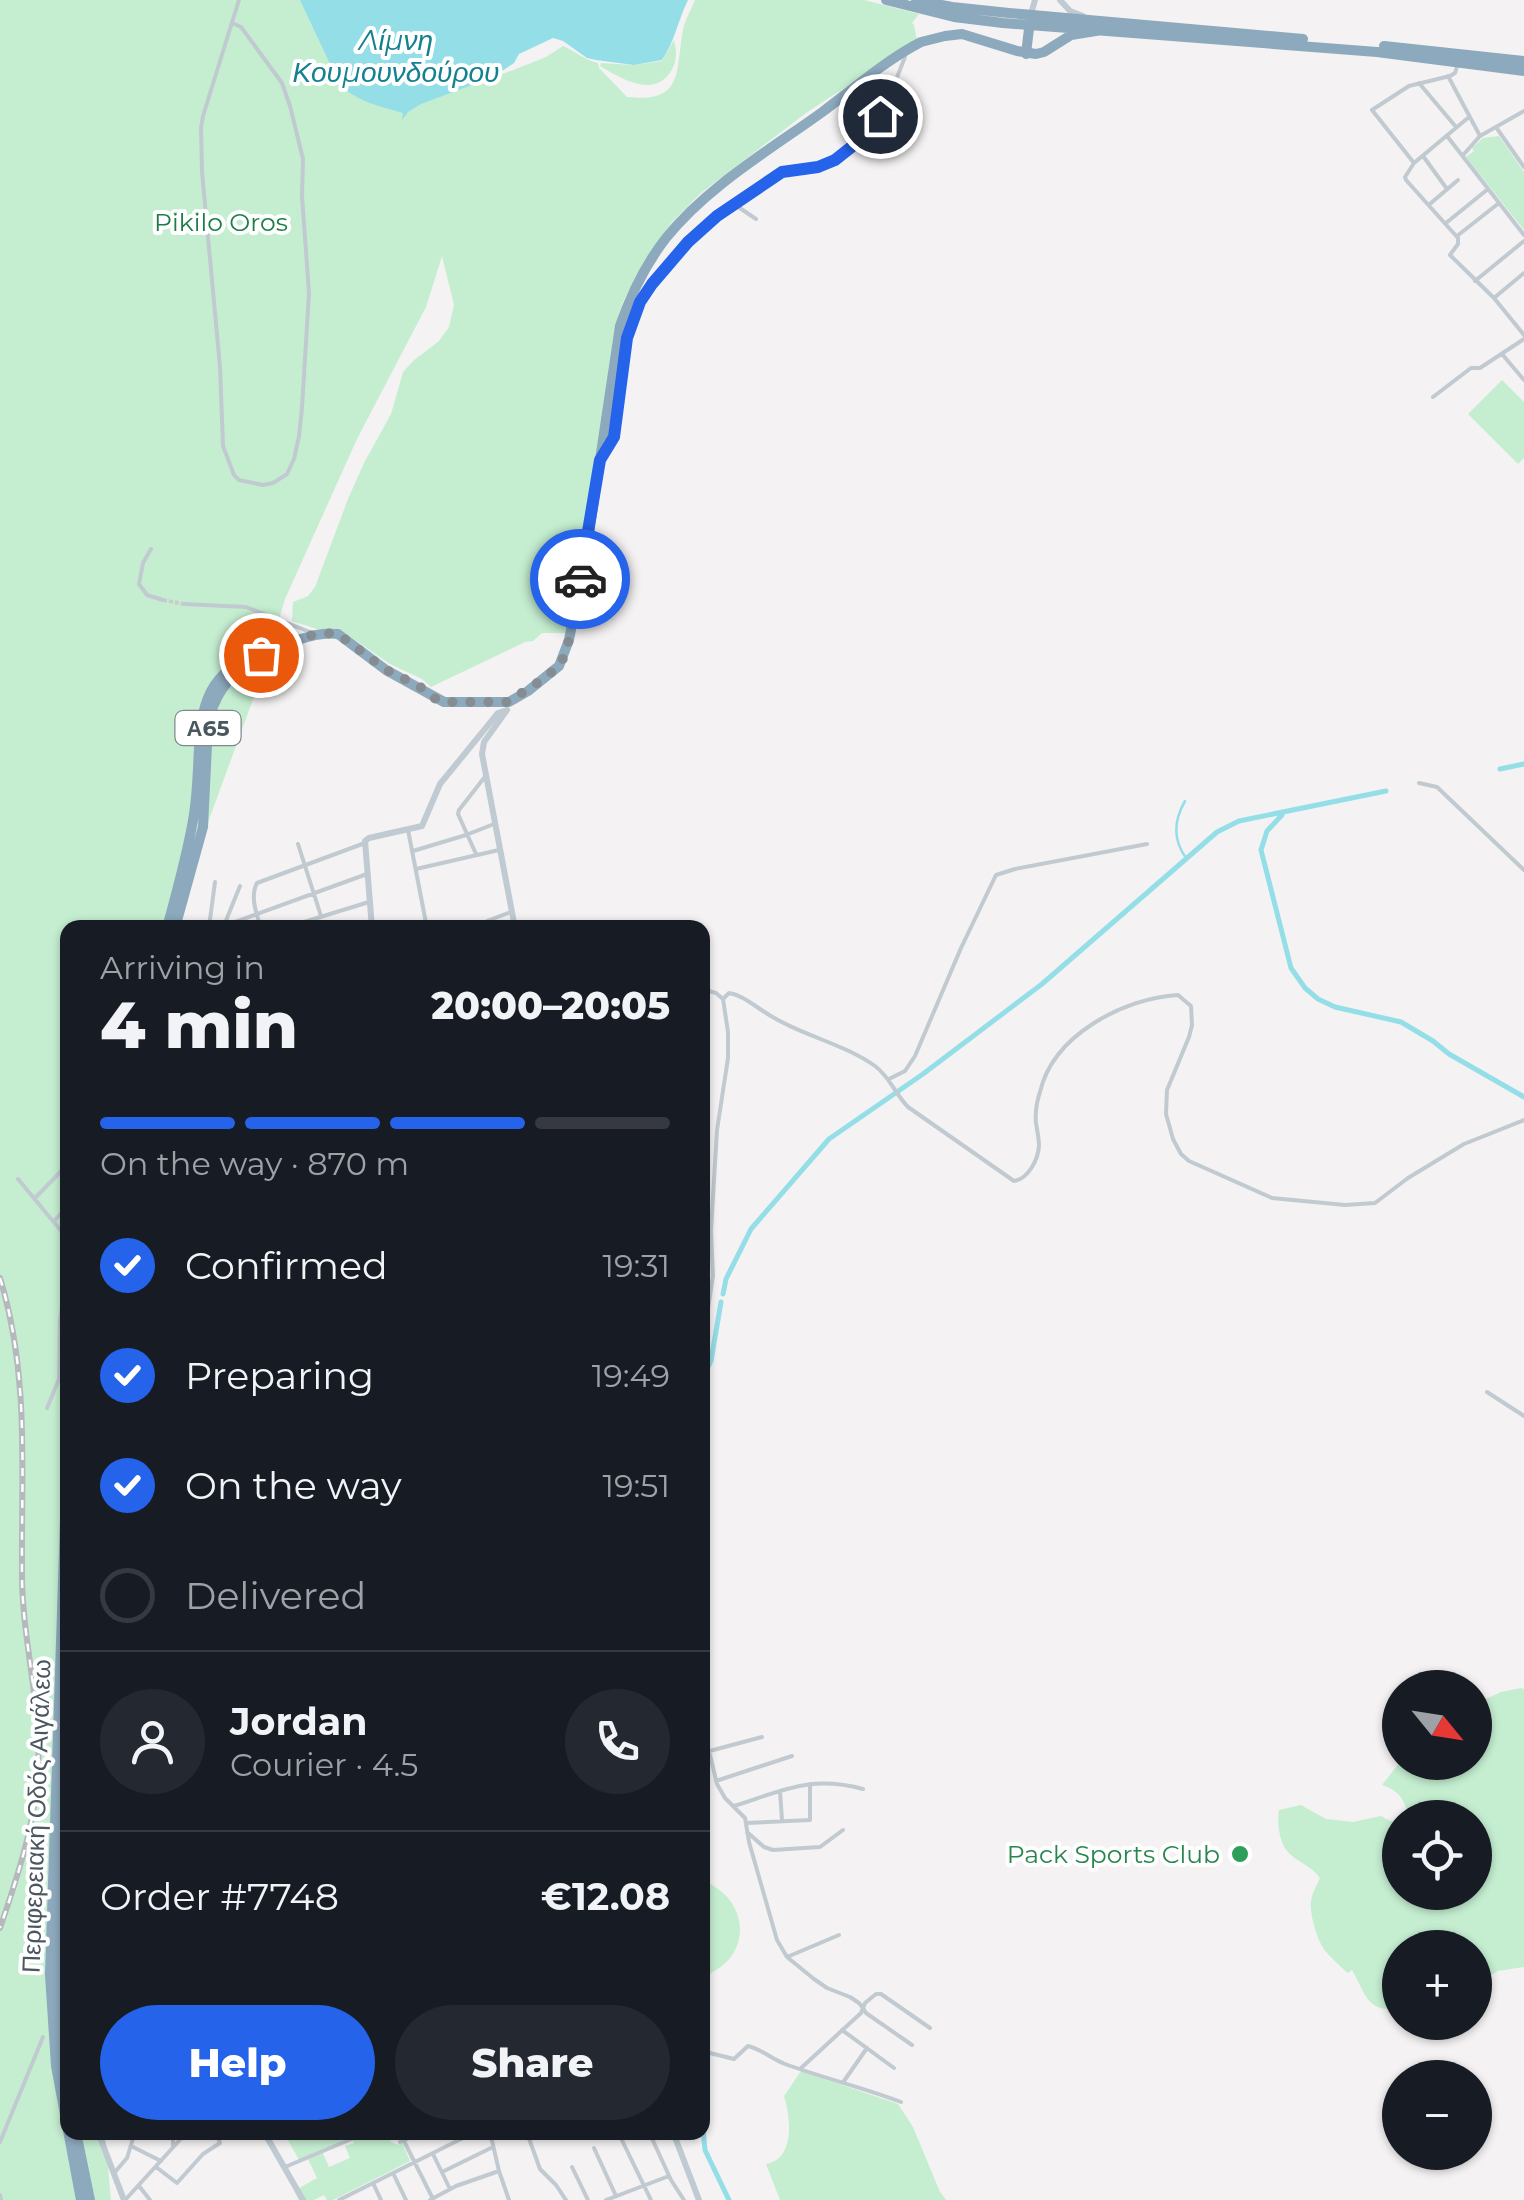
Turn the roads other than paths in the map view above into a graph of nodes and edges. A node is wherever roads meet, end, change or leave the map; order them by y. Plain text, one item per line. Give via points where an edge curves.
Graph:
1 (239, 0) edge
2 (886, 0) edge
3 (916, 0) edge
4 (1032, 0) edge
5 (1060, 0) edge
6 (1030, 19) junction
7 (232, 24) junction
8 (1100, 25) junction
9 (907, 50) junction
10 (1026, 54) junction
11 (1524, 61) edge
12 (1458, 62) junction
13 (1524, 71) edge
14 (1448, 76) junction
15 (1419, 83) junction
16 (1524, 111) edge
17 (1469, 116) junction
18 (1456, 127) junction
19 (1496, 128) junction
20 (1447, 136) junction
21 (1480, 136) junction
22 (1423, 156) junction
23 (1463, 156) junction
24 (1414, 163) junction
25 (1523, 163) edge
26 (1458, 180) dead end
27 (1447, 189) junction
28 (1488, 189) junction
29 (1498, 202) junction
30 (734, 204) junction
31 (1429, 204) junction
32 (756, 219) dead end
33 (1446, 224) junction
34 (1457, 236) junction
35 (1524, 238) edge
36 (1524, 273) edge
37 (1475, 281) junction
38 (1494, 298) junction
39 (1522, 317) dead end
40 (1514, 323) junction
41 (1524, 337) edge
42 (1502, 354) junction
43 (1524, 380) edge
44 (1433, 397) dead end
45 (600, 460) junction
46 (151, 549) dead end
47 (163, 600) dead end
48 (184, 604) tunnel mouth
49 (314, 636) junction
50 (277, 646) junction
51 (516, 698) junction
52 (507, 710) junction
53 (484, 778) junction
54 (1419, 783) dead end
55 (494, 824) junction
56 (408, 830) junction
57 (466, 835) junction
58 (365, 842) junction
59 (298, 844) dead end
60 (1146, 844) dead end
61 (499, 850) junction
62 (412, 851) junction
63 (476, 854) junction
64 (304, 865) junction
65 (415, 870) junction
66 (1524, 870) edge
67 (368, 874) junction
68 (215, 882) dead end
69 (240, 886) dead end
70 (312, 894) junction
71 (370, 902) junction
72 (511, 912) junction
73 (256, 914) junction
74 (321, 917) junction
75 (169, 920) edge
76 (178, 920) edge
77 (210, 920) edge
78 (227, 920) edge
79 (240, 920) edge
80 (258, 920) edge
81 (311, 920) edge
82 (371, 920) edge
83 (426, 920) edge
84 (489, 920) edge
85 (512, 920) edge
86 (710, 991) edge
87 (723, 999) junction
88 (889, 1079) junction
89 (1524, 1120) edge
90 (60, 1172) edge
91 (18, 1179) dead end
92 (34, 1198) junction
93 (60, 1214) edge
94 (53, 1221) junction
95 (60, 1230) edge
96 (710, 1231) edge
97 (710, 1231) edge
98 (710, 1290) edge
99 (60, 1320) edge
100 (1487, 1392) dead end
101 (47, 1408) dead end
102 (1524, 1416) edge
103 (60, 1672) edge
104 (762, 1737) dead end
105 (710, 1751) edge
106 (710, 1756) edge
107 (792, 1756) dead end
108 (716, 1781) junction
109 (810, 1783) junction
110 (864, 1789) dead end
111 (780, 1791) junction
112 (734, 1806) junction
113 (782, 1820) junction
114 (746, 1823) junction
115 (842, 1830) dead end
116 (748, 1832) junction
117 (758, 1842) junction
118 (750, 1848) junction
119 (60, 1922) edge
120 (839, 1935) dead end
121 (788, 1957) junction
122 (863, 2008) junction
123 (60, 2023) edge
124 (930, 2028) dead end
125 (842, 2030) junction
126 (43, 2037) dead end
127 (912, 2045) dead end
128 (867, 2048) junction
129 (710, 2052) edge
130 (894, 2068) dead end
131 (800, 2069) junction
132 (843, 2081) junction
133 (60, 2087) edge
134 (900, 2102) dead end
135 (70, 2140) edge
136 (78, 2140) edge
137 (101, 2140) edge
138 (133, 2140) edge
139 (174, 2140) edge
140 (180, 2140) edge
141 (219, 2140) edge
142 (268, 2140) edge
143 (349, 2140) edge
144 (406, 2140) edge
145 (460, 2140) edge
146 (492, 2140) edge
147 (530, 2140) edge
148 (622, 2140) edge
149 (653, 2140) edge
150 (676, 2140) edge
151 (0, 2142) edge
152 (131, 2146) junction
153 (174, 2147) junction
154 (493, 2147) junction
155 (594, 2148) dead end
156 (433, 2154) junction
157 (161, 2161) junction
158 (414, 2163) junction
159 (572, 2166) dead end
160 (156, 2167) junction
161 (284, 2168) junction
162 (499, 2171) junction
163 (442, 2172) junction
164 (393, 2173) junction
165 (114, 2174) junction
166 (669, 2176) junction
167 (374, 2183) junction
168 (644, 2185) junction
169 (139, 2186) junction
170 (450, 2189) junction
171 (616, 2196) junction
172 (343, 2199) edge
173 (432, 2199) edge
174 (81, 2200) edge
175 (90, 2200) edge
176 (124, 2200) edge
177 (150, 2200) edge
178 (303, 2200) edge
179 (381, 2200) edge
180 (406, 2200) edge
181 (509, 2200) edge
182 (566, 2200) edge
183 (588, 2200) edge
184 (606, 2200) edge
185 (651, 2200) edge
186 (684, 2200) edge
187 (700, 2200) edge

1 - 7 street
2 - 6 highway via 954,16
3 - 6 highway
4 - 6 street
5 - 8 street
6 - 8 highway
6 - 10 highway
7 - 7 street via 241,26 282,83 303,159 309,293 300,436 286,474 263,484 239,480 225,453 202,172 202,128
8 - 10 highway via 1040,54
8 - 11 highway
8 - 12 highway
9 - 10 highway via 962,34
9 - 30 street via 884,108 854,147 826,164 782,172
9 - 45 highway via 728,181 664,240 620,326
12 - 13 highway
12 - 14 street
14 - 15 street
14 - 17 street
15 - 18 street
15 - 24 street via 1372,110
16 - 19 street
17 - 18 street
17 - 21 street
18 - 20 street
19 - 21 street
19 - 25 street
20 - 22 street
20 - 23 street
21 - 23 street
22 - 24 street
22 - 27 street
23 - 28 street
24 - 31 street via 1406,180
26 - 27 street
27 - 31 street
28 - 29 street
28 - 33 street
29 - 34 street
29 - 35 street
30 - 32 street
30 - 45 street via 688,242 640,302 627,338 614,437
31 - 33 street
33 - 34 street
34 - 37 street via 1450,255
35 - 37 street
36 - 38 street
37 - 38 street
38 - 40 street
39 - 40 street
40 - 41 street
41 - 42 street
42 - 43 street
42 - 44 street
45 - 51 highway via 565,655
46 - 47 street via 140,584
48 - 49 street via 246,608
49 - 50 highway
49 - 51 highway via 344,637 444,702 499,704
50 - 75 highway, Α65 via 234,664 204,707 192,828
50 - 76 highway, Α65 via 236,671 212,709 203,827
51 - 52 street
52 - 53 street via 482,746
52 - 56 street via 440,784 422,826
53 - 55 street
53 - 57 street via 459,810
54 - 66 street via 1437,787
55 - 57 street
55 - 61 street
56 - 58 street
56 - 62 street
57 - 62 street
57 - 63 street
58 - 64 street
58 - 67 street
59 - 64 street
60 - 88 street via 996,875 915,1056
61 - 63 street
61 - 72 street
62 - 65 street
63 - 65 street
64 - 70 street
64 - 73 street via 257,882
65 - 83 street
67 - 70 street
67 - 71 street
68 - 77 street
69 - 78 street
70 - 73 street
70 - 74 street
71 - 74 street
71 - 82 street
72 - 84 street
72 - 85 street
73 - 79 street
73 - 80 street
74 - 81 street
86 - 87 street
87 - 88 street via 738,995 780,1023 874,1064
87 - 97 street via 728,1058
88 - 89 street via 908,1108 1018,1182 1039,1149 1040,1089 1062,1047 1109,1016 1178,995 1191,1006 1192,1025 1166,1090 1173,1139 1189,1161 1272,1198 1375,1202 1464,1144
90 - 92 street
91 - 92 street
92 - 94 street
93 - 94 street
94 - 95 street
96 - 98 street
99 - 101 street via 59,1379
100 - 102 street
103 - 133 highway, Περιφερειακή Οδός Αιγάλεω via 50,1975
104 - 105 street
106 - 108 street
107 - 108 street
108 - 112 street
109 - 110 street
109 - 111 street
109 - 113 street via 810,1820
111 - 112 street
111 - 113 street
112 - 114 street
113 - 114 street
114 - 116 street
115 - 117 street via 814,1848 768,1849
116 - 117 street
116 - 118 street
117 - 118 street
118 - 121 street
119 - 123 highway, Περιφερειακή Οδός Αιγάλεω
120 - 121 street
121 - 122 street
122 - 124 street via 880,1994
122 - 125 street
122 - 127 street
125 - 128 street
125 - 131 street
126 - 151 street
128 - 130 street
128 - 132 street
129 - 131 street via 734,2058 754,2046
131 - 132 street
132 - 134 street
135 - 174 highway, Περιφερειακή Οδός Αιγάλεω
136 - 175 highway
137 - 165 street
138 - 152 street
139 - 153 street
140 - 153 street
141 - 160 street via 176,2183
142 - 161 street
143 - 161 street
144 - 158 street
145 - 156 street
146 - 154 street
147 - 182 street via 540,2169
148 - 168 street
149 - 166 street
150 - 187 street
152 - 157 street
152 - 165 street
153 - 157 street
154 - 162 street
154 - 163 street
155 - 171 street
156 - 158 street
156 - 163 street
157 - 160 street
158 - 164 street
158 - 173 street
159 - 183 street
160 - 169 street
161 - 178 street
162 - 170 street
162 - 181 street
163 - 170 street
164 - 167 street
164 - 180 street
165 - 176 street
166 - 168 street
166 - 186 street
167 - 172 street
167 - 179 street
168 - 171 street
168 - 185 street
169 - 176 street
169 - 177 street
170 - 173 street
171 - 184 street

